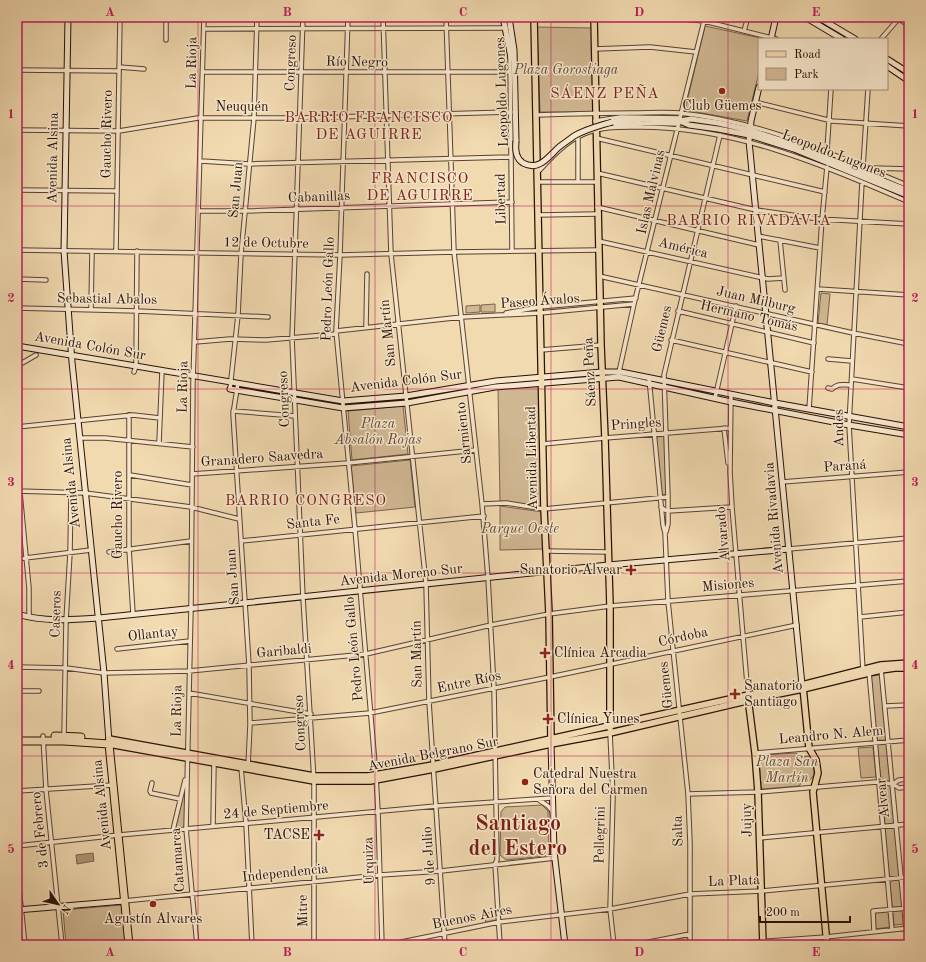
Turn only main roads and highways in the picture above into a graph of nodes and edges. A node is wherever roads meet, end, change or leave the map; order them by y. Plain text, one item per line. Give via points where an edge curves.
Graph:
1 (68, 17) edge
2 (503, 17) edge
3 (509, 17) edge
4 (534, 17) edge
5 (594, 17) edge
6 (776, 17) edge
7 (805, 17) edge
8 (818, 17) edge
9 (835, 37) edge
10 (772, 38) edge
11 (853, 38) edge
12 (888, 59) edge
13 (888, 67) edge
14 (909, 73) edge
15 (909, 81) edge
16 (515, 84) junction
17 (758, 90) edge
18 (749, 133) junction
19 (909, 191) edge
20 (909, 196) edge
21 (17, 346) edge
22 (72, 356) junction
23 (602, 372) junction
24 (542, 378) junction
25 (602, 379) junction
26 (542, 384) junction
27 (230, 389) road end
28 (775, 403) junction
29 (776, 410) junction
30 (909, 427) edge
31 (909, 434) edge
32 (789, 549) junction
33 (608, 565) junction
34 (547, 571) junction
35 (17, 614) edge
36 (99, 618) junction
37 (909, 663) edge
38 (881, 667) junction
39 (909, 668) edge
40 (803, 687) junction
41 (748, 698) junction
42 (680, 713) junction
43 (610, 726) junction
44 (610, 733) junction
45 (17, 736) edge
46 (43, 739) junction
47 (17, 741) edge
48 (551, 741) junction
49 (109, 742) junction
50 (187, 756) junction
51 (241, 765) junction
52 (124, 901) junction
53 (19, 910) edge
54 (763, 943) edge
55 (129, 945) edge
56 (565, 945) edge
57 (827, 945) edge

1 - 22 main road, Avenida Alsina via 64,250
2 - 16 main road, Leopoldo Lugones
3 - 16 main road, Leopoldo Lugones via 514,50
4 - 24 main road, Avenida Libertad
5 - 23 main road, Sáenz Peña
6 - 10 main road
7 - 9 main road
8 - 11 main road
12 - 14 main road
13 - 15 main road
16 - 18 main road, Leopoldo Lugones, bridge via 517,156 528,165 542,163 576,135 612,122 679,121
17 - 18 main road, Avenida Rivadavia
18 - 19 main road, Leopoldo Lugones via 796,145
18 - 20 main road, Leopoldo Lugones
18 - 28 main road, Avenida Rivadavia
21 - 22 main road, Avenida Colón Sur
22 - 24 main road, Avenida Colón Sur via 135,369 162,371 342,401 406,396 469,385
22 - 36 main road, Avenida Alsina
23 - 24 main road, Avenida Colón Sur
23 - 25 main road, Sáenz Peña
23 - 28 main road, Avenida Colón Sur via 620,372
24 - 26 main road, Avenida Libertad
25 - 26 main road, Avenida Colón Sur
25 - 29 main road, Avenida Colón Sur via 621,377
25 - 33 main road, Sáenz Peña via 606,438
26 - 27 main road, Avenida Colón Sur via 495,387 407,403 343,408
26 - 34 main road, Avenida Libertad
28 - 29 main road, Avenida Rivadavia
28 - 30 main road, Avenida Colón Sur
29 - 31 main road, Avenida Colón Sur
29 - 32 main road, Avenida Rivadavia
32 - 33 main road, Avenida Moreno Sur
32 - 40 main road, Avenida Rivadavia
33 - 34 main road, Avenida Moreno Sur
33 - 43 main road, Sáenz Peña
34 - 36 main road, Avenida Moreno Sur
34 - 48 main road, Avenida Libertad
35 - 36 main road, Avenida Moreno Sur via 66,621
36 - 49 main road, Avenida Alsina
37 - 38 main road
38 - 39 main road
38 - 40 main road, Avenida Belgrano Sur
40 - 41 main road, Avenida Belgrano Sur
40 - 57 main road, Avenida Rivadavia via 809,748 816,762 818,776 813,792
41 - 42 main road, Avenida Belgrano Sur
41 - 54 main road, Jujuy via 758,792
42 - 43 main road, Avenida Belgrano Sur
42 - 44 main road, Avenida Belgrano Sur
43 - 44 main road, Pellegrini
43 - 48 main road, Avenida Belgrano Sur
44 - 48 main road, Avenida Belgrano Sur
45 - 46 highway, Avenida Belgrano Sur
46 - 47 highway, Avenida Belgrano Sur
46 - 49 highway, Avenida Belgrano Sur
46 - 49 highway, Avenida Belgrano Sur via 64,736
48 - 51 main road, Avenida Belgrano Sur via 376,778 314,778
48 - 56 main road, Avenida Libertad via 555,858
49 - 50 main road, Avenida Belgrano Sur
49 - 52 highway, Avenida Alsina
50 - 51 main road, Avenida Belgrano Sur
50 - 51 main road, Avenida Belgrano Sur via 214,763
52 - 53 main road, Independencia
52 - 55 highway, Avenida Alsina

